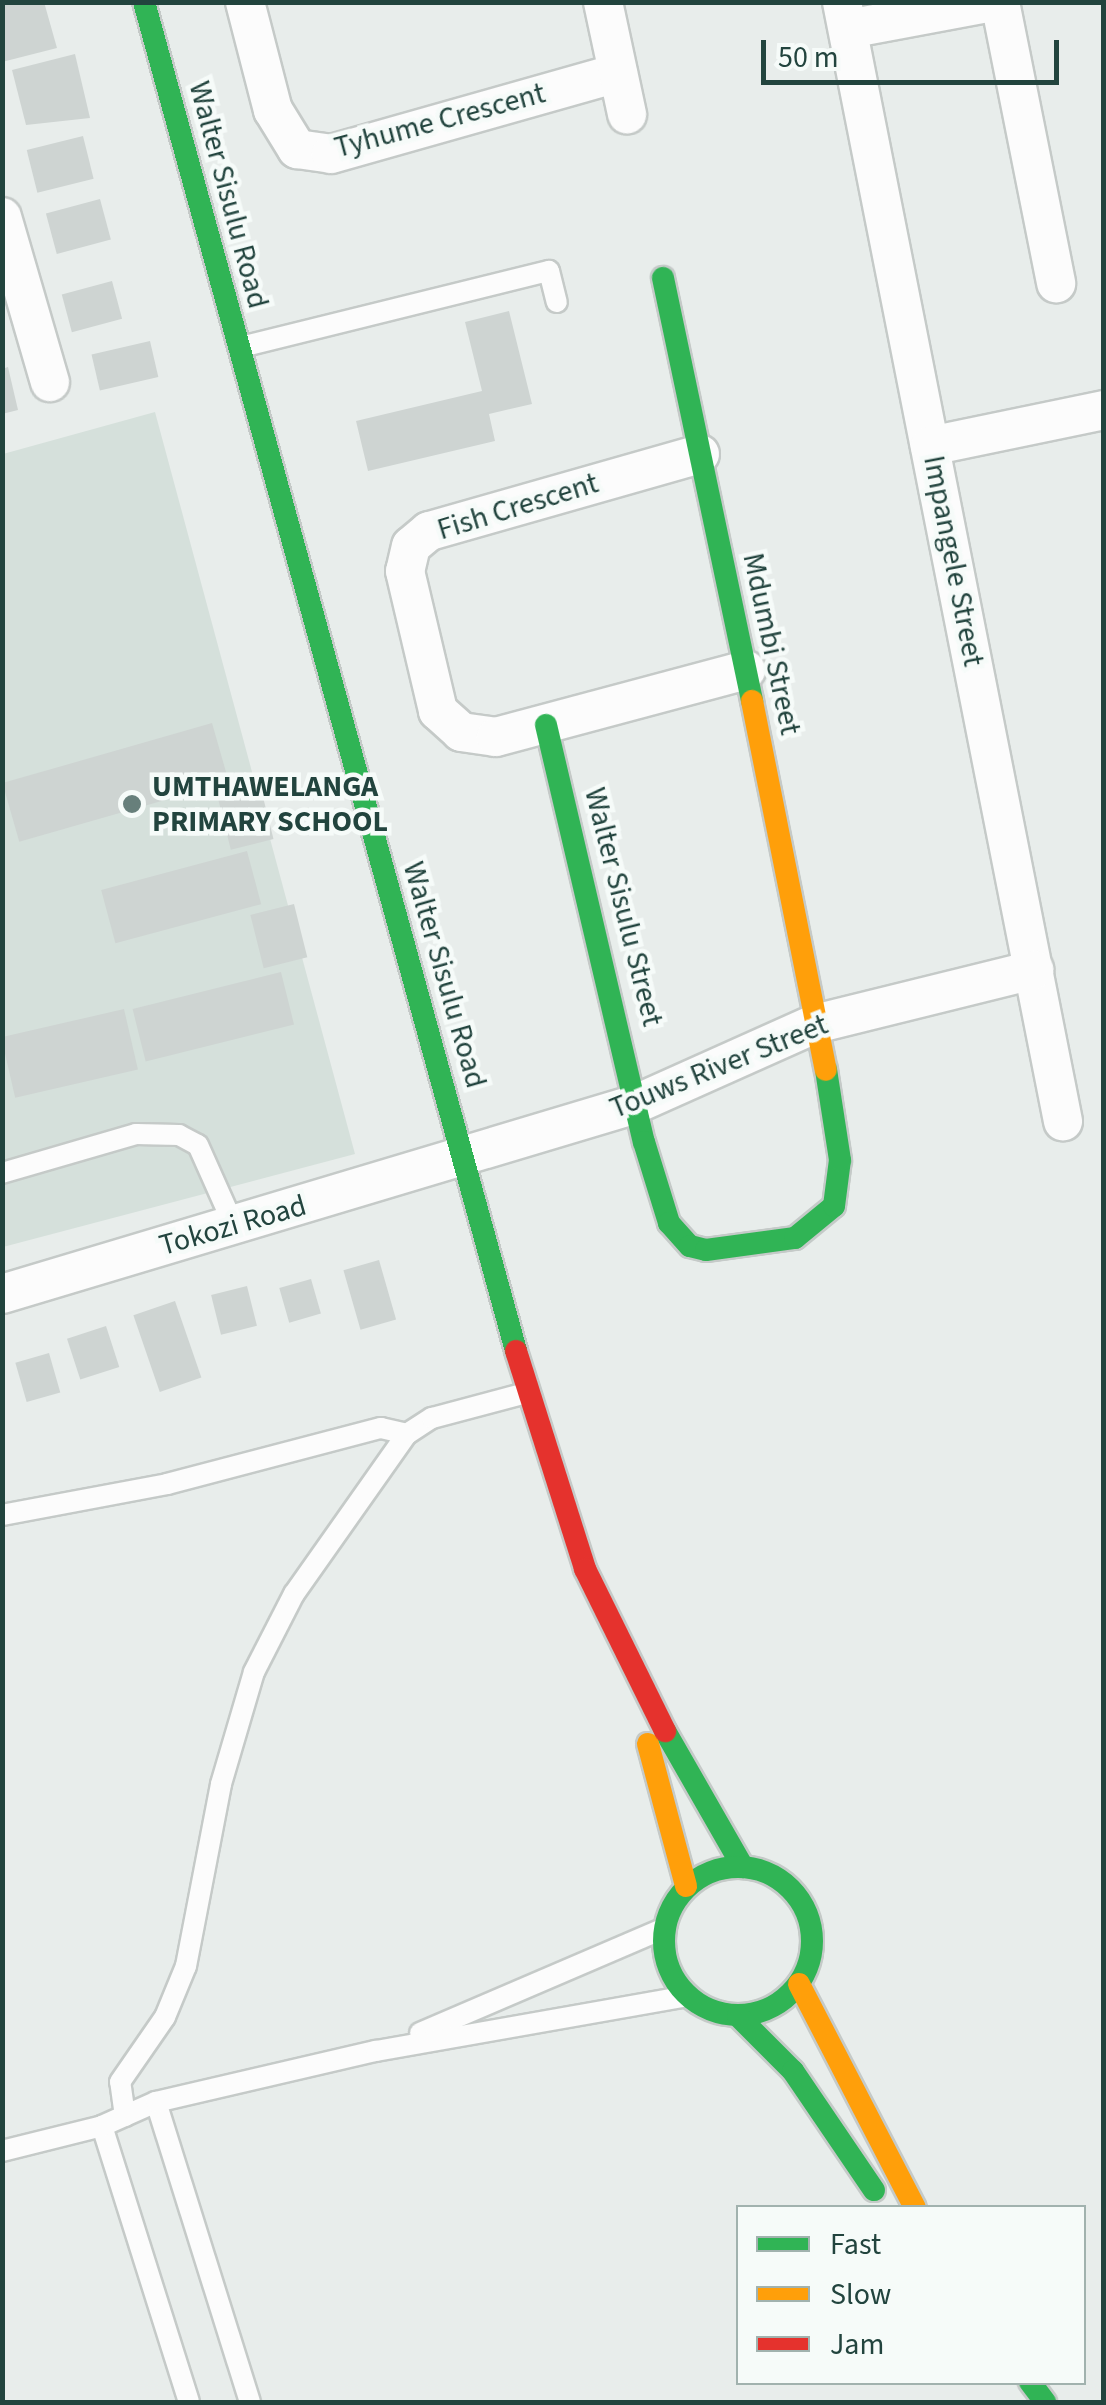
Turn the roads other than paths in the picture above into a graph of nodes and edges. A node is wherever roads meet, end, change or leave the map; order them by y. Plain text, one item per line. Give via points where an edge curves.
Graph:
1 (144, 2) edge
2 (245, 2) edge
3 (602, 2) edge
4 (992, 2) edge
5 (1000, 2) edge
6 (845, 16) edge
7 (618, 73) junction
8 (627, 114) dead end
9 (2, 216) edge
10 (663, 278) dead end
11 (1056, 283) dead end
12 (557, 302) dead end
13 (15, 310) edge
14 (239, 347) junction
15 (50, 382) dead end
16 (1104, 410) edge
17 (930, 446) junction
18 (700, 454) junction
19 (746, 670) junction
20 (546, 725) junction
21 (1034, 970) junction
22 (815, 1024) junction
23 (636, 1104) junction
24 (1063, 1121) dead end
25 (465, 1160) junction
26 (2, 1173) edge
27 (234, 1226) junction
28 (2, 1294) edge
29 (528, 1393) junction
30 (407, 1434) junction
31 (2, 1515) edge
32 (628, 1668) junction
33 (743, 1866) junction
34 (686, 1886) junction
35 (663, 1929) junction
36 (799, 1984) junction
37 (688, 1996) junction
38 (738, 2016) junction
39 (376, 2051) junction
40 (156, 2102) junction
41 (125, 2116) junction
42 (102, 2126) junction
43 (2, 2150) edge
44 (891, 2205) edge
45 (914, 2205) edge
46 (189, 2402) edge
47 (250, 2402) edge

1 - 14 street, Walter Sisulu Road
2 - 7 street, Tyhume Crescent via 273,110 298,149 331,154
3 - 7 street
4 - 6 street
5 - 11 street
6 - 17 street, Impangele Street
7 - 8 street
9 - 13 street
10 - 18 street, Mdumbi Street
12 - 14 lane via 549,270
13 - 15 street
14 - 25 street, Walter Sisulu Road
16 - 17 street
17 - 21 street, Impangele Street
18 - 19 street, Mdumbi Street
18 - 20 street, Fish Crescent via 429,531 411,546 405,571 438,711 462,732 496,737
19 - 20 street, Fish Crescent
19 - 22 street, Mdumbi Street
20 - 23 street, Walter Sisulu Street
21 - 22 street, Touws River Street
21 - 24 street, Impangele Street
22 - 23 street, Touws River Street
22 - 23 street, Mdumbi Street via 840,1185 820,1223 795,1238 732,1250 690,1246 669,1223
23 - 25 street, Touws River Street
25 - 27 street, Tokozi Road
25 - 29 street, Walter Sisulu Road
26 - 27 lane via 136,1134 180,1135 198,1145
27 - 28 street, Tokozi Road
29 - 30 lane via 432,1418
29 - 32 street, Walter Sisulu Road via 585,1569
30 - 31 lane via 381,1428 168,1484
30 - 41 lane via 294,1594 254,1672 220,1784 186,1966 165,2017 120,2082
32 - 33 street, Walter Sisulu Road
32 - 34 street, Walter Sisulu Road
33 - 34 street via 707,1872
33 - 36 street via 778,1877 808,1914 812,1950
34 - 35 street
35 - 37 street via 672,1977
35 - 39 lane
36 - 38 street via 783,2001
36 - 45 street
37 - 38 street
37 - 39 lane
38 - 44 street via 793,2071 876,2194
39 - 40 lane
40 - 41 lane
40 - 47 lane
41 - 42 lane
42 - 43 lane
42 - 46 lane

